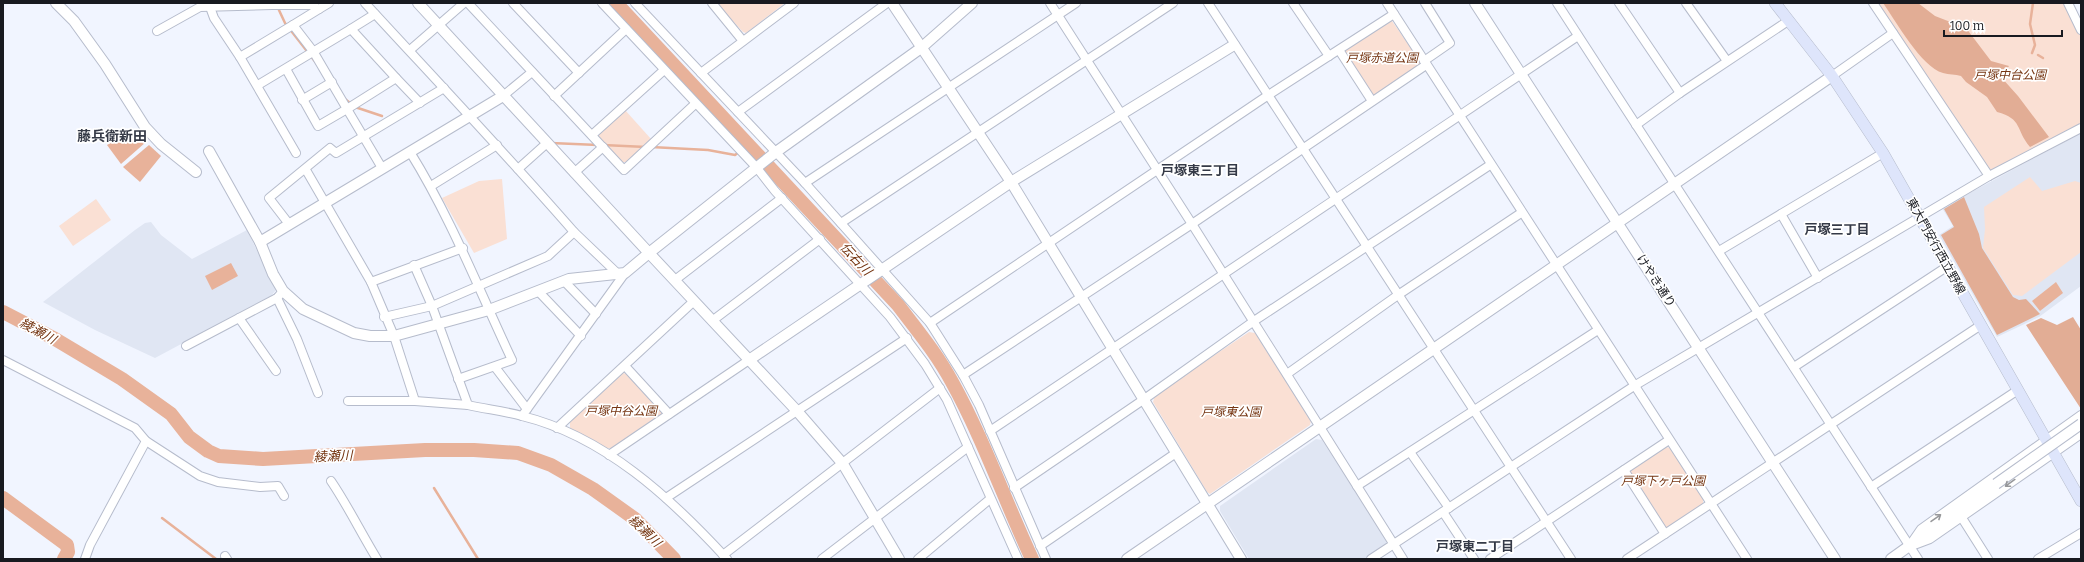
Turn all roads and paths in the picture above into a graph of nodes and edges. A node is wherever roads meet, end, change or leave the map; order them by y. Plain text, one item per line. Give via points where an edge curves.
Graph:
1 (56, 3) edge
2 (329, 3) edge
3 (365, 3) edge
4 (418, 3) edge
5 (464, 3) edge
6 (468, 3) edge
7 (512, 3) edge
8 (602, 3) edge
9 (635, 3) edge
10 (712, 3) edge
11 (794, 3) edge
12 (887, 3) edge
13 (892, 3) edge
14 (972, 3) edge
15 (1050, 3) edge
16 (1076, 3) edge
17 (1173, 3) edge
18 (1208, 3) edge
19 (1294, 3) edge
20 (1386, 3) edge
21 (1425, 3) edge
22 (1475, 3) edge
23 (1558, 3) edge
24 (1619, 3) edge
25 (1686, 3) edge
26 (1775, 3) edge
27 (1873, 3) edge
28 (2068, 3) edge
29 (271, 4) edge
30 (210, 7) junction
31 (319, 9) junction
32 (375, 14) junction
33 (1394, 14) junction
34 (1058, 15) junction
35 (2078, 16) edge
36 (1788, 21) junction
37 (439, 24) junction
38 (293, 25) junction
39 (351, 29) junction
40 (626, 29) junction
41 (2081, 30) edge
42 (157, 31) dead end
43 (1893, 33) junction
44 (1578, 36) junction
45 (744, 41) junction
46 (1234, 45) junction
47 (921, 48) junction
48 (410, 50) junction
49 (1339, 50) junction
50 (313, 51) junction
51 (1329, 56) junction
52 (240, 57) junction
53 (1086, 60) junction
54 (1727, 61) junction
55 (1425, 63) junction
56 (286, 69) junction
57 (663, 71) junction
58 (532, 72) junction
59 (578, 73) junction
60 (701, 73) junction
61 (1522, 75) junction
62 (1832, 76) junction
63 (396, 78) junction
64 (332, 82) junction
65 (258, 85) junction
66 (444, 88) junction
67 (947, 88) junction
68 (1680, 93) junction
69 (503, 96) junction
70 (554, 96) junction
71 (1267, 96) junction
72 (302, 100) junction
73 (1372, 101) junction
74 (420, 103) junction
75 (695, 104) junction
76 (347, 109) junction
77 (738, 112) junction
78 (1121, 114) junction
79 (468, 116) junction
80 (1459, 116) junction
81 (1636, 126) junction
82 (2081, 128) edge
83 (978, 132) junction
84 (592, 135) junction
85 (364, 137) junction
86 (546, 143) junction
87 (497, 145) junction
88 (603, 147) junction
89 (1302, 148) junction
90 (209, 151) dead end
91 (410, 152) junction
92 (776, 152) junction
93 (296, 153) dead end
94 (1883, 153) junction
95 (1490, 165) junction
96 (382, 168) junction
97 (757, 168) junction
98 (518, 169) junction
99 (306, 170) junction
100 (1157, 170) junction
101 (196, 172) dead end
102 (574, 173) junction
103 (1988, 176) junction
104 (805, 182) junction
105 (1011, 182) junction
106 (1674, 184) junction
107 (430, 186) junction
108 (782, 198) junction
109 (1335, 199) junction
110 (325, 202) junction
111 (1521, 214) junction
112 (1781, 214) junction
113 (1920, 218) junction
114 (841, 223) junction
115 (1618, 223) junction
116 (289, 224) junction
117 (1192, 224) junction
118 (574, 232) junction
119 (820, 239) junction
120 (260, 242) junction
121 (1049, 243) junction
122 (1367, 247) junction
123 (463, 248) junction
124 (1719, 251) junction
125 (649, 253) junction
126 (414, 265) junction
127 (1555, 266) junction
128 (1948, 266) junction
129 (881, 270) junction
130 (621, 273) junction
131 (1224, 275) junction
132 (1818, 278) junction
133 (675, 280) junction
134 (564, 281) junction
135 (371, 282) junction
136 (863, 282) junction
137 (479, 285) junction
138 (538, 291) junction
139 (280, 294) junction
140 (1398, 295) junction
141 (1081, 296) junction
142 (694, 301) junction
143 (432, 306) junction
144 (489, 310) junction
145 (1759, 313) junction
146 (596, 314) junction
147 (384, 317) junction
148 (239, 318) junction
149 (712, 320) junction
150 (1254, 321) junction
151 (930, 323) junction
152 (438, 325) junction
153 (1981, 325) junction
154 (1598, 330) junction
155 (394, 336) junction
156 (581, 336) junction
157 (907, 338) junction
158 (186, 346) dead end
159 (1700, 348) junction
160 (1113, 349) junction
161 (1434, 350) junction
162 (3, 360) edge
163 (749, 360) junction
164 (625, 366) junction
165 (495, 367) junction
166 (1794, 367) junction
167 (276, 371) dead end
168 (1287, 374) junction
169 (963, 375) junction
170 (458, 379) junction
171 (1634, 386) junction
172 (940, 388) junction
173 (2018, 390) junction
174 (318, 393) dead end
175 (348, 400) dead end
176 (1144, 400) junction
177 (415, 401) junction
178 (468, 405) junction
179 (1474, 410) junction
180 (796, 411) junction
181 (525, 412) junction
182 (669, 414) junction
183 (2081, 415) edge
184 (1831, 424) junction
185 (2081, 424) edge
186 (1320, 427) junction
187 (557, 428) junction
188 (990, 431) junction
189 (2081, 434) edge
190 (146, 440) junction
191 (1669, 440) junction
192 (2046, 440) junction
193 (968, 447) junction
194 (1410, 452) junction
195 (2053, 452) junction
196 (1176, 453) junction
197 (609, 455) junction
198 (1773, 463) junction
199 (843, 464) junction
200 (1511, 467) junction
201 (1624, 470) junction
202 (330, 481) dead end
203 (1357, 486) junction
204 (1871, 486) junction
205 (1014, 488) junction
206 (284, 496) dead end
207 (666, 498) junction
208 (990, 499) junction
209 (2081, 501) edge
210 (1207, 504) junction
211 (1711, 504) junction
212 (1446, 510) junction
213 (876, 518) junction
214 (1962, 518) junction
215 (1546, 521) junction
216 (2081, 533) edge
217 (1665, 534) junction
218 (1393, 545) junction
219 (1040, 546) junction
220 (1909, 546) junction
221 (725, 557) edge
222 (85, 559) edge
223 (377, 559) edge
224 (822, 559) edge
225 (899, 559) edge
226 (918, 559) edge
227 (1017, 559) edge
228 (1046, 559) edge
229 (1126, 559) edge
230 (1241, 559) edge
231 (1371, 559) edge
232 (1403, 559) edge
233 (1474, 559) edge
234 (1490, 559) edge
235 (1571, 559) edge
236 (1627, 559) edge
237 (1747, 559) edge
238 (1835, 559) edge
239 (1891, 559) edge
240 (1918, 559) edge
241 (1988, 559) edge
242 (2038, 559) edge

1 - 101 street via 74,21 105,64 145,128
2 - 31 street
3 - 32 street
4 - 37 street
5 - 37 street
6 - 58 street
7 - 59 street
8 - 40 street
9 - 60 street
10 - 45 street
11 - 45 street
12 - 77 street
13 - 47 street
14 - 47 street
15 - 34 street
16 - 34 street
17 - 53 street
18 - 46 street
19 - 51 street
20 - 33 street
21 - 55 street via 1450,43
22 - 61 street, けやき通り
23 - 44 street
24 - 68 street
25 - 54 street
26 - 36 main road, 東大門安行西立野線
27 - 43 street
28 - 35 street
29 - 30 street
29 - 31 street via 311,5
30 - 42 street via 200,7
30 - 52 street via 214,18
31 - 38 street
32 - 39 street
32 - 48 street
33 - 49 street
33 - 55 street
34 - 53 street
34 - 67 street
35 - 41 street
36 - 54 street
36 - 62 main road, 東大門安行西立野線
37 - 48 street
37 - 69 street
38 - 50 street
38 - 52 street
39 - 50 street
39 - 63 street
40 - 57 street
40 - 59 street
43 - 62 street
43 - 103 street
44 - 61 street
44 - 81 street
45 - 60 street
46 - 71 street
46 - 78 street
47 - 67 street
47 - 92 street
48 - 66 street
49 - 51 street
49 - 73 street
50 - 56 street
50 - 64 street
51 - 71 street
52 - 65 street
53 - 78 street
53 - 83 street
54 - 68 street
55 - 73 street
55 - 80 street
56 - 65 street
56 - 72 street
57 - 75 street
57 - 84 street
58 - 69 street
58 - 70 street
59 - 70 street
60 - 77 street
61 - 80 street
61 - 115 street, けやき通り
62 - 94 main road, 東大門安行西立野線
62 - 106 street
63 - 74 street
63 - 76 street
64 - 72 street
64 - 76 street
65 - 93 street via 259,91
66 - 74 street
66 - 79 street
67 - 83 street
67 - 104 street
68 - 81 street
69 - 79 street
69 - 86 street
70 - 84 street
71 - 89 street
71 - 100 street
72 - 76 street via 318,126
73 - 89 street
74 - 85 street
75 - 88 street via 624,170
75 - 97 street
76 - 85 street
77 - 92 street
78 - 100 street
78 - 105 street
79 - 87 street
79 - 91 street
80 - 95 street
80 - 109 street
81 - 106 street
82 - 103 street
83 - 105 street
83 - 114 street
84 - 88 street
85 - 96 street
85 - 99 street via 336,153 330,148
86 - 98 street
86 - 102 street
87 - 98 street
87 - 107 street
88 - 102 street
89 - 109 street
89 - 117 street
90 - 120 street
91 - 96 street
91 - 107 street
92 - 97 street
92 - 104 street
94 - 112 street
94 - 113 main road, 東大門安行西立野線
95 - 111 street
95 - 122 street
96 - 110 street
97 - 108 street
97 - 125 street
98 - 118 street
99 - 110 street
99 - 116 street via 269,198
100 - 117 street
100 - 121 street
102 - 125 street
103 - 113 street
104 - 114 street
105 - 121 street
105 - 129 street
106 - 115 street
106 - 124 street
107 - 123 street
108 - 119 street
108 - 133 street
109 - 122 street
109 - 131 street
110 - 116 street
110 - 135 street
111 - 127 street
111 - 140 street
112 - 124 street
112 - 132 street
113 - 128 main road, 東大門安行西立野線
113 - 132 street
114 - 129 street
115 - 127 street
115 - 159 street, けやき通り
116 - 120 street
117 - 131 street
117 - 141 street
118 - 130 street
118 - 137 street via 548,256
119 - 136 street
119 - 149 street
120 - 139 street
121 - 141 street
121 - 151 street
122 - 140 street
122 - 150 street
123 - 126 street
123 - 137 street
124 - 145 street
125 - 130 street
125 - 133 street
126 - 135 street
126 - 143 street
127 - 154 street
127 - 161 street
128 - 153 main road, 東大門安行西立野線
128 - 166 street
129 - 136 street
129 - 151 street
130 - 134 street
130 - 146 street
131 - 150 street
131 - 160 street
132 - 145 street
133 - 142 street
134 - 138 street
134 - 146 street
135 - 147 street
136 - 157 street
136 - 163 street
137 - 143 street
137 - 144 street
138 - 144 street
138 - 156 street
139 - 148 street
139 - 155 street via 303,309 354,333
139 - 174 street
140 - 161 street
140 - 168 street
141 - 160 street
141 - 169 street
142 - 149 street
142 - 164 street
143 - 147 street
143 - 152 street
144 - 152 street
144 - 165 street via 512,360
145 - 159 street
145 - 166 street
146 - 156 street
147 - 155 street
148 - 158 street
148 - 167 street
149 - 163 street
150 - 168 street
150 - 176 street
151 - 169 street
152 - 155 street
152 - 170 street
153 - 173 main road, 東大門安行西立野線
153 - 184 street
154 - 171 street
154 - 179 street
155 - 177 street
156 - 181 street
157 - 172 street
157 - 180 street
159 - 171 street
159 - 198 street, けやき通り
160 - 176 street
160 - 188 street
161 - 179 street
161 - 186 street
162 - 190 street via 135,428
163 - 180 street
163 - 182 street
164 - 182 street
164 - 187 street
165 - 170 street
165 - 181 street
166 - 184 street
168 - 186 street
169 - 188 street
170 - 178 street
171 - 191 street
171 - 200 street
172 - 193 street
172 - 199 street
173 - 192 main road, 東大門安行西立野線
173 - 204 street
175 - 177 street
176 - 196 street
176 - 205 street
177 - 178 street
178 - 181 street
179 - 194 street
179 - 200 street
180 - 199 street
180 - 207 street
181 - 187 street
182 - 197 street
183 - 192 street
184 - 198 street
184 - 204 street
185 - 220 street, bridge
186 - 203 street
186 - 210 street
187 - 197 street
188 - 205 street
189 - 195 street
190 - 206 street via 200,476 218,482 260,487 278,486
190 - 222 street
191 - 201 street
191 - 211 street
192 - 195 main road, 東大門安行西立野線
220 -> 192 street via 1921,529
193 - 208 street
193 - 213 street
194 - 203 street
194 - 212 street
195 - 209 main road, 東大門安行西立野線
195 -> 214 street
196 - 210 street
196 - 219 street
197 - 207 street
198 - 211 street
198 - 238 street, けやき通り
199 - 213 street
199 - 221 street
200 - 212 street
200 - 215 street
201 - 215 street
201 - 217 street
202 - 223 street via 346,503 355,524
203 - 218 street
204 - 220 street
205 - 219 street
207 - 221 street
208 - 226 street
208 - 227 street
210 - 229 street
210 - 230 street
211 - 217 street
211 - 237 street
212 - 218 street
212 - 233 street
213 - 224 street
213 - 225 street
214 - 220 street via 1930,539
214 - 241 street
215 - 234 street
215 - 235 street
216 - 242 street
217 - 236 street
218 - 231 street
218 - 232 street
219 - 228 street
220 - 239 street
220 - 240 street

